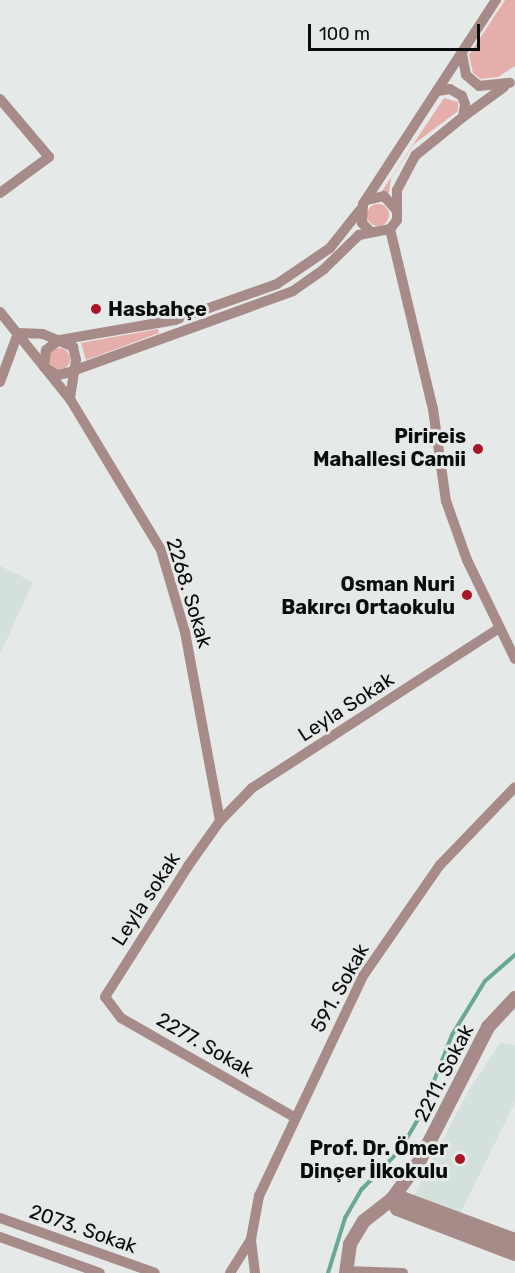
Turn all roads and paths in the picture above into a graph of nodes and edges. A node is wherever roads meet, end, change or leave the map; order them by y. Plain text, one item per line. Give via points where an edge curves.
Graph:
1 (496, 0) edge
2 (462, 54) junction
3 (512, 81) edge
4 (439, 91) junction
5 (0, 99) edge
6 (463, 117) junction
7 (0, 194) edge
8 (362, 207) junction
9 (398, 214) junction
10 (390, 230) junction
11 (371, 232) junction
12 (0, 312) edge
13 (18, 333) junction
14 (59, 340) junction
15 (44, 367) junction
16 (72, 371) junction
17 (0, 382) edge
18 (70, 399) junction
19 (498, 629) junction
20 (515, 659) edge
21 (515, 787) edge
22 (220, 821) junction
23 (105, 997) joint
24 (515, 998) edge
25 (294, 1117) junction
26 (392, 1199) junction
27 (0, 1218) edge
28 (0, 1237) edge
29 (250, 1239) junction
30 (515, 1240) edge
31 (515, 1254) edge
32 (346, 1272) edge
33 (100, 1273) edge
34 (155, 1273) edge
35 (230, 1273) edge
36 (255, 1273) edge
37 (403, 1273) edge

1 - 2 street
2 - 3 street via 466,75 479,86
2 - 4 street
3 - 6 street
4 - 6 street via 450,89 462,96
4 - 8 street
5 - 7 street via 49,157
6 - 9 street via 416,155 397,190
8 - 9 street via 372,197 384,196 394,203
8 - 11 street via 362,223
8 - 14 street via 330,248 277,284 175,320
9 - 10 street
10 - 11 street
10 - 19 street via 433,410 446,501
11 - 16 street via 359,235 324,269 292,291
12 - 13 street, 2268. Sokak
13 - 14 street
13 - 15 street, 2268. Sokak
13 - 17 street
14 - 15 street via 46,350
14 - 16 street via 73,346 77,355
15 - 16 street via 57,375
15 - 18 street, 2268. Sokak
16 - 18 street
18 - 22 street, 2268. Sokak via 161,550 185,633
19 - 20 street
19 - 22 street, Leyla Sokak via 252,788
21 - 25 street, 591. Sokak via 440,865 363,976
22 - 23 street, Leyla sokak
23 - 25 street, 2277. Sokak via 121,1018
24 - 26 street, 2211. Sokak via 488,1027 438,1130
25 - 29 street, 591. Sokak via 259,1196
26 - 30 street via 402,1198
26 - 31 street via 397,1209
26 - 32 street, 2211. Sokak via 364,1221 350,1244
27 - 34 street, 2073. Sokak
28 - 33 street, 2073. Sokak
29 - 35 street
29 - 36 street
32 - 37 street

